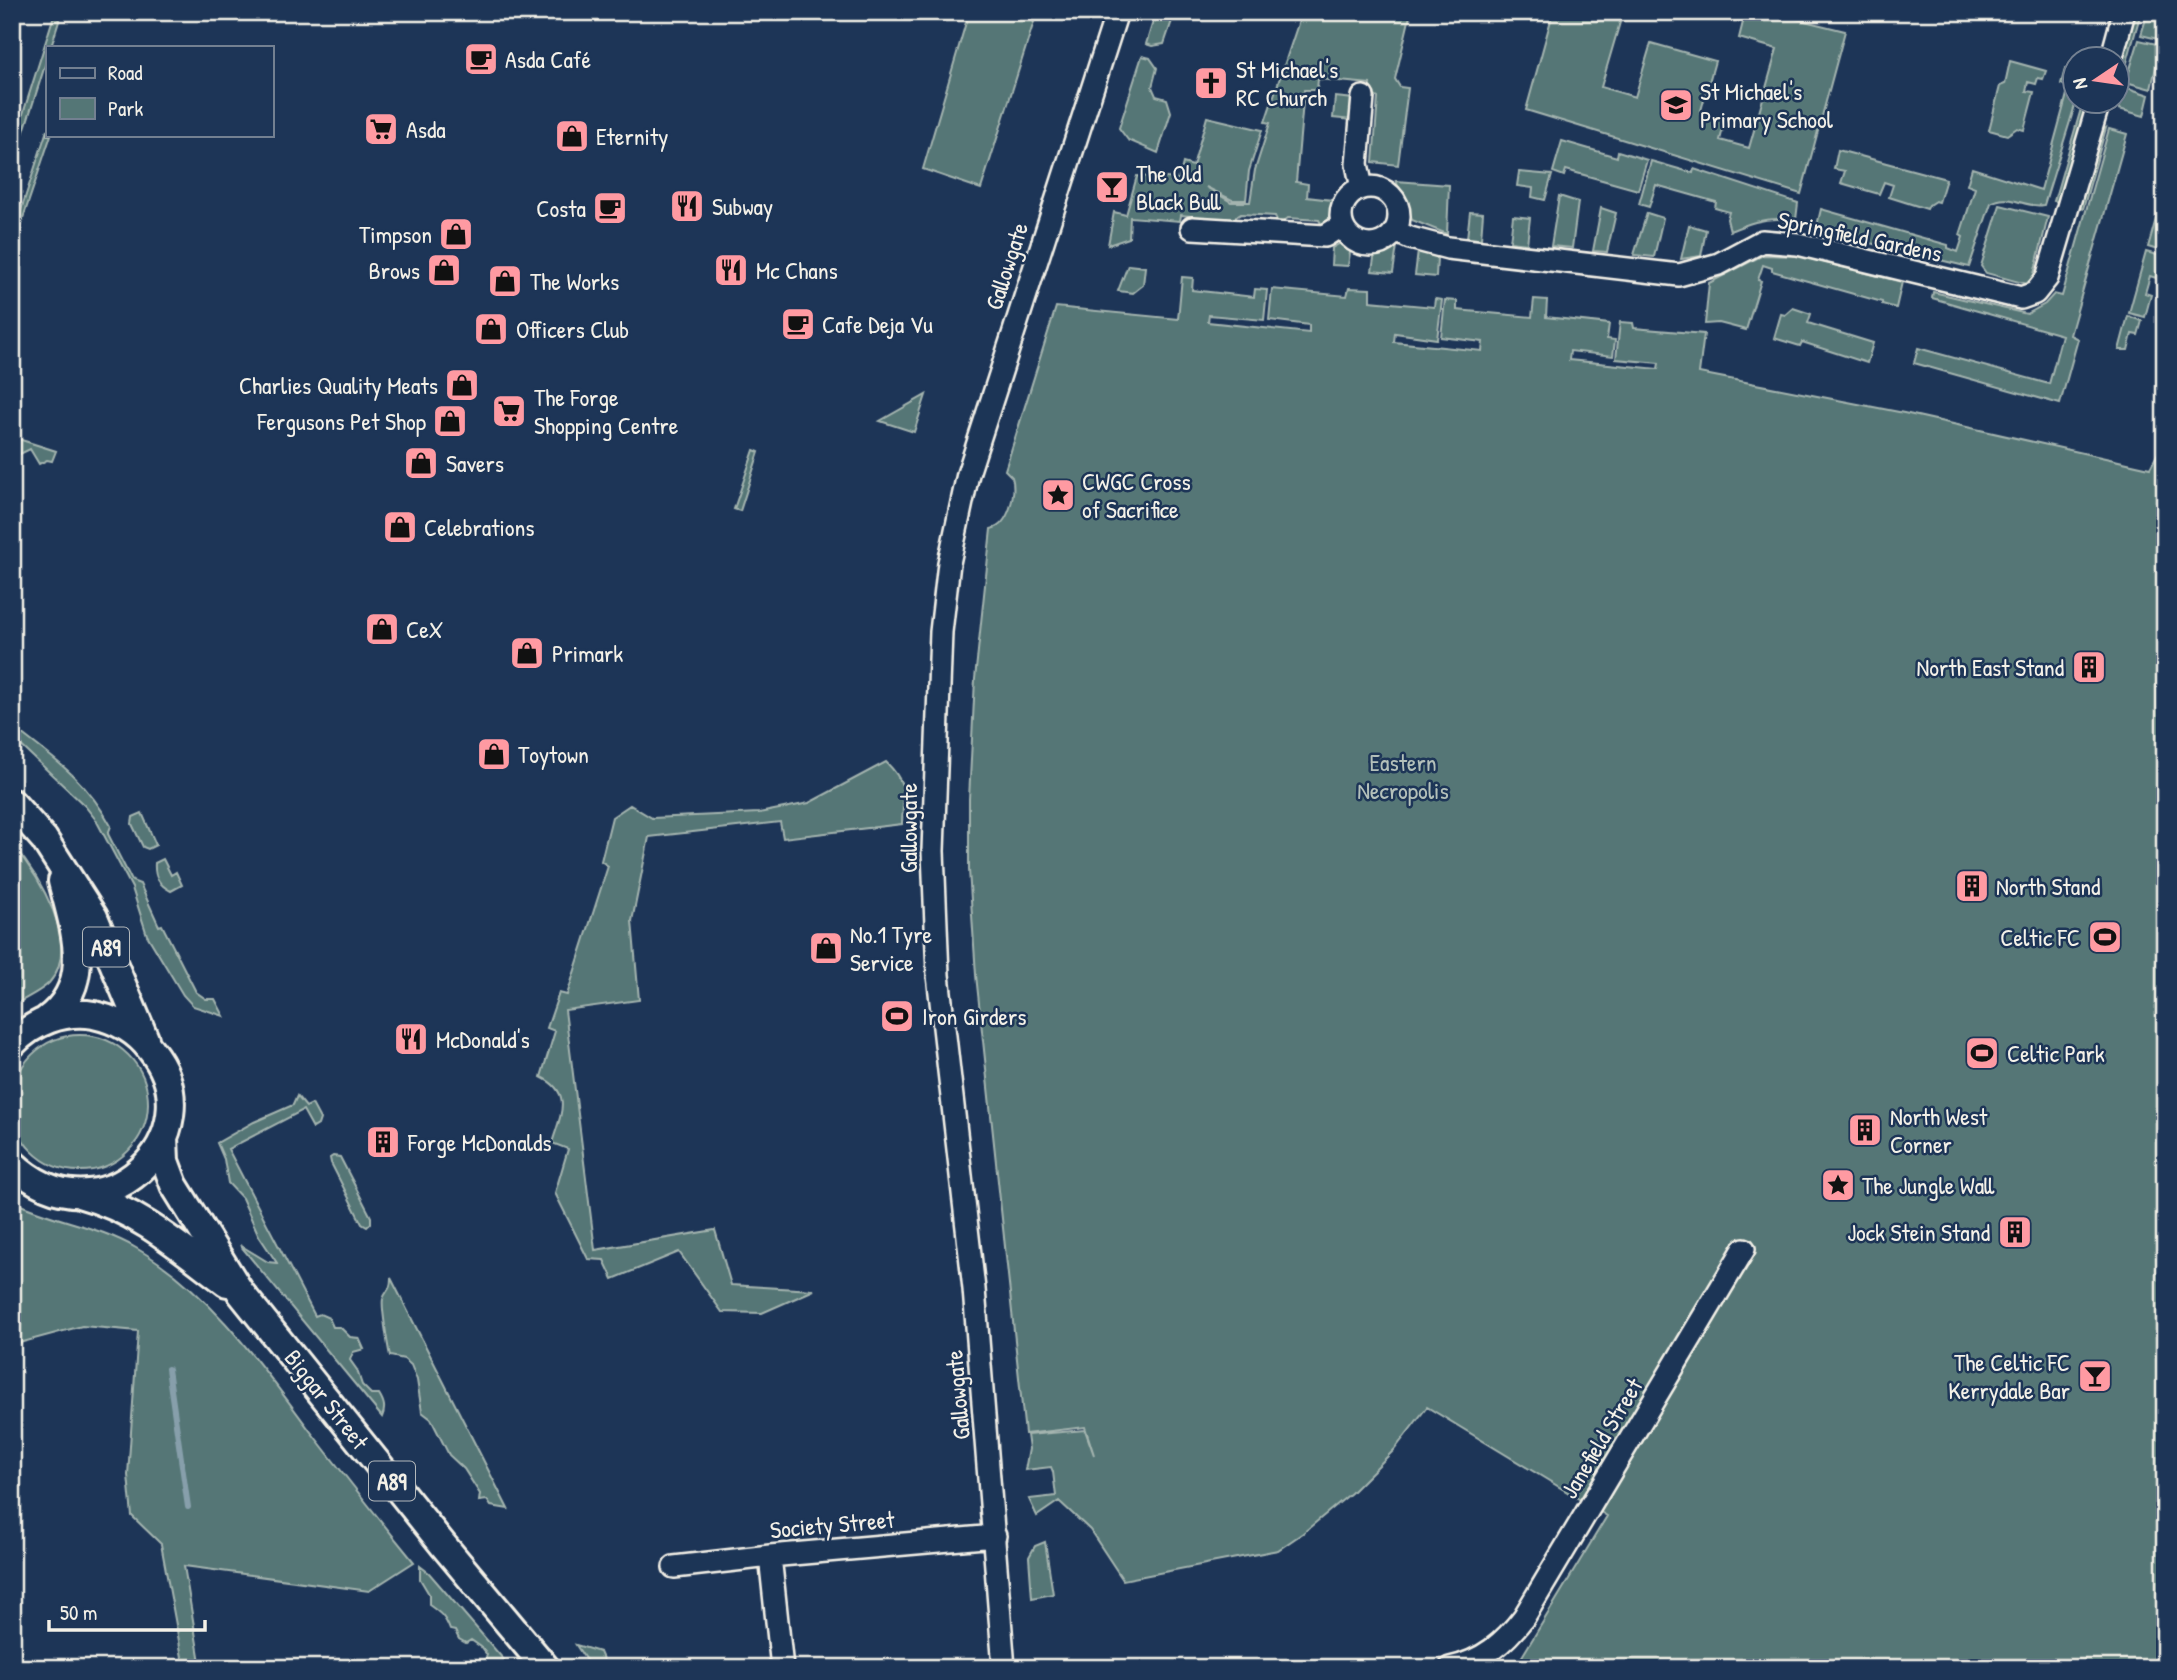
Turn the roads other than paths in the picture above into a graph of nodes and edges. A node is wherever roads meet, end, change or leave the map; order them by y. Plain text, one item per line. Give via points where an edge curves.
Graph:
1 (1116, 12) edge
2 (2124, 12) edge
3 (2114, 46) edge
4 (1363, 97) dead end
5 (2095, 116) edge
6 (1362, 188) junction
7 (1342, 225) junction
8 (1192, 228) dead end
9 (1395, 231) junction
10 (12, 803) edge
11 (55, 856) junction
12 (46, 1020) junction
13 (12, 1044) edge
14 (147, 1044) junction
15 (164, 1137) junction
16 (12, 1163) edge
17 (80, 1195) junction
18 (1744, 1249) dead end
19 (241, 1293) junction
20 (995, 1536) junction
21 (770, 1556) junction
22 (674, 1567) dead end
23 (546, 1668) edge
24 (782, 1668) edge
25 (1004, 1668) edge
26 (1450, 1668) edge

1 - 20 street, Gallowgate via 968,474 950,553 941,632 933,851 938,964
2 - 3 street
4 - 6 street via 1357,164
5 - 9 street, Springfield Gardens via 2047,278 2035,293 2021,298 1798,244 1762,241 1719,264 1679,275 1448,248
6 - 7 street via 1344,202
6 - 9 street via 1390,194 1399,211
7 - 8 street via 1326,236
7 - 9 street via 1346,234 1362,245 1381,244
10 - 11 main road, A89
11 - 12 main road, A89 via 78,962 69,996
11 - 14 main road, A89 via 94,917
12 - 13 main road
12 - 14 main road via 85,1014 108,1018
14 - 15 main road via 167,1081 170,1106
15 - 17 main road via 146,1166 131,1178
15 - 19 main road, Biggar Street / A89 via 165,1161 174,1185
16 - 17 main road, Biggar Street via 43,1186
17 - 19 main road, Biggar Street / A89 via 109,1204 152,1227
18 - 26 street, Janefield Street via 1524,1617 1496,1649
19 - 23 main road, Biggar Street / A89
20 - 21 street, Society Street
20 - 25 street, Gallowgate
21 - 22 street, Society Street
21 - 24 street

